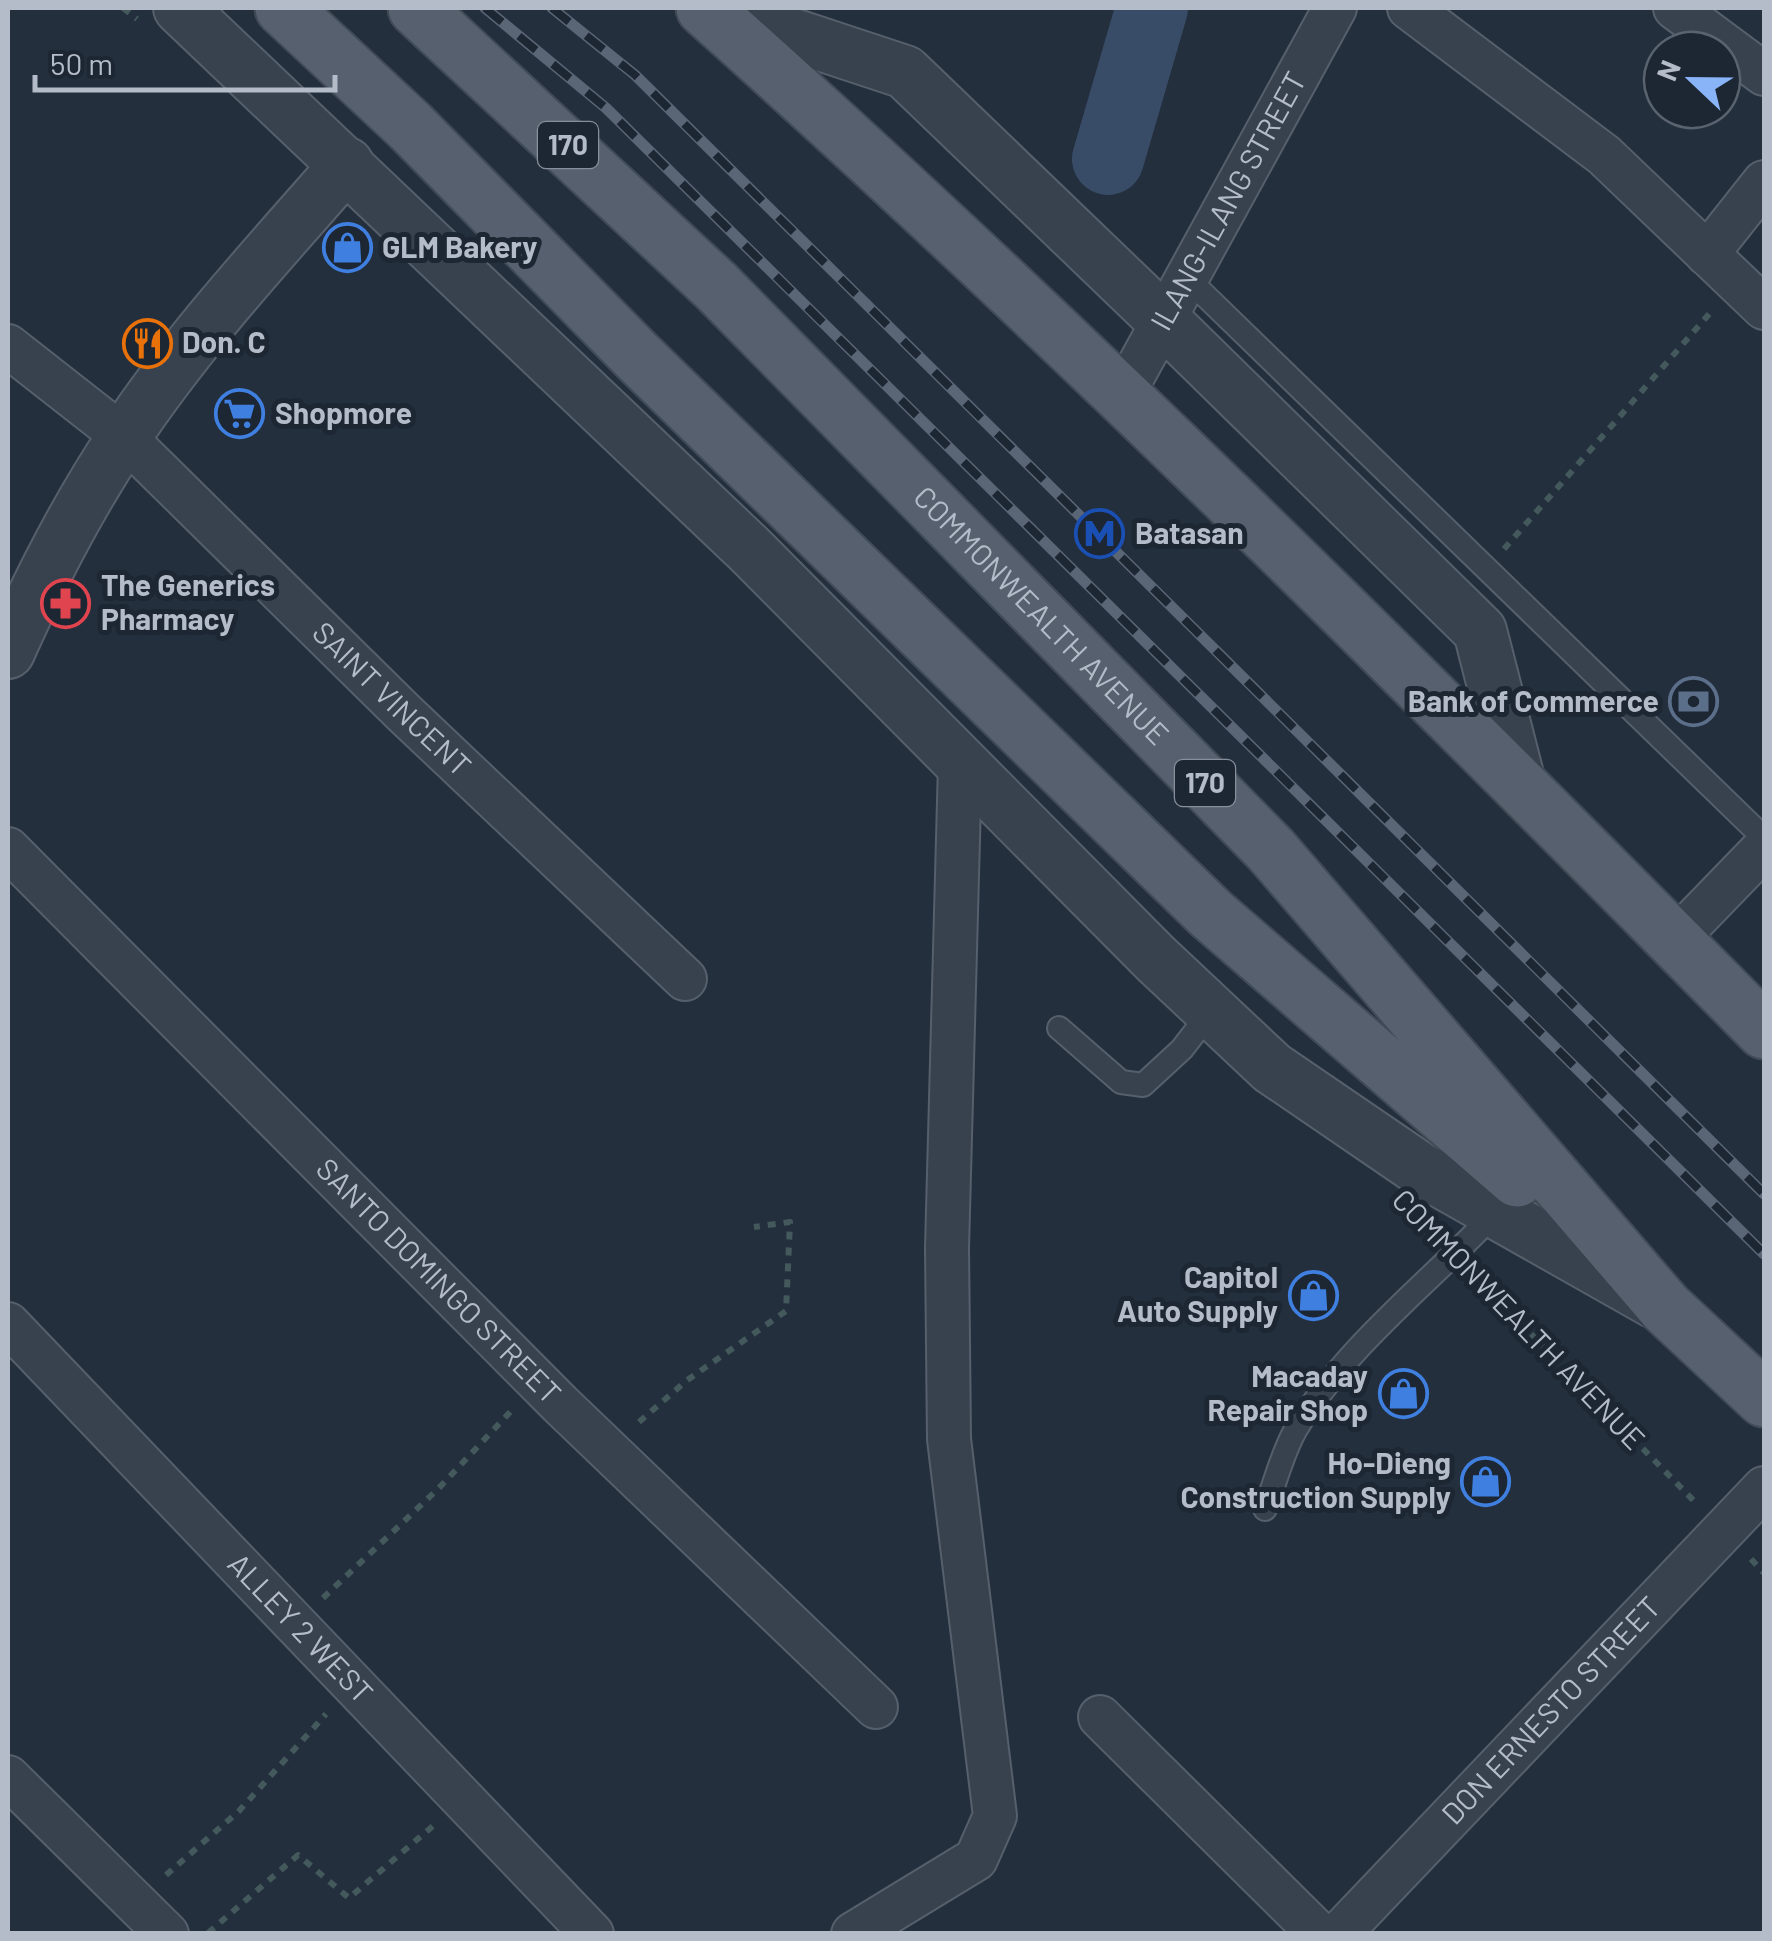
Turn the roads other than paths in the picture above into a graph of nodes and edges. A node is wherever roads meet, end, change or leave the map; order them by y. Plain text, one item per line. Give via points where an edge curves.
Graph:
1 (180, 8) edge
2 (283, 8) edge
3 (416, 8) edge
4 (708, 8) edge
5 (1335, 8) edge
6 (1409, 8) edge
7 (1675, 8) edge
8 (1764, 74) edge
9 (348, 164) junction
10 (1764, 182) edge
11 (1736, 281) edge
12 (1175, 299) junction
13 (8, 346) edge
14 (1122, 396) junction
15 (124, 437) junction
16 (1386, 505) junction
17 (8, 652) edge
18 (960, 764) junction
19 (1519, 782) junction
20 (1764, 838) edge
21 (1764, 848) edge
22 (8, 850) edge
23 (1674, 940) junction
24 (685, 978) dead end
25 (1212, 1010) junction
26 (1059, 1028) dead end
27 (1764, 1032) edge
28 (1496, 1212) junction
29 (1665, 1308) junction
30 (8, 1324) edge
31 (1764, 1399) edge
32 (1764, 1488) edge
33 (1266, 1509) dead end
34 (876, 1707) dead end
35 (1100, 1717) dead end
36 (8, 1777) edge
37 (167, 1934) edge
38 (592, 1934) edge
39 (853, 1934) edge
40 (1319, 1934) edge
41 (1338, 1934) edge

1 - 9 street, COMMONWEALTH AVENUE / 170
2 - 29 main road via 1210,913
3 - 29 main road, COMMONWEALTH AVENUE / 170 via 716,286 1270,850
4 - 12 street via 905,72
4 - 14 main road
5 - 12 street, ILANG-ILANG STREET
6 - 11 street via 1604,156
7 - 8 street
9 - 15 street via 232,295
9 - 18 street, COMMONWEALTH AVENUE / 170 via 751,551
10 - 11 street
12 - 14 street, ILANG-ILANG STREET
12 - 16 street
13 - 15 street, SAINT VINCENT
14 - 19 main road
15 - 17 street via 34,593
15 - 24 street, SAINT VINCENT via 404,714
16 - 19 street via 1480,632
16 - 20 lane via 1487,568
18 - 25 street, COMMONWEALTH AVENUE / 170
18 - 39 street via 948,1439 995,1816 976,1859
19 - 23 main road
21 - 23 street
22 - 34 street, SANTO DOMINGO STREET via 538,1382
23 - 27 main road
25 - 26 lane via 1142,1085 1122,1082
25 - 28 street, COMMONWEALTH AVENUE / 170 via 1272,1068
28 - 29 street, COMMONWEALTH AVENUE / 170
28 - 33 lane via 1333,1379 1294,1432
29 - 31 main road, COMMONWEALTH AVENUE / 170
30 - 38 street, ALLEY 2 WEST
32 - 41 street, DON ERNESTO STREET
35 - 40 street
36 - 37 street

